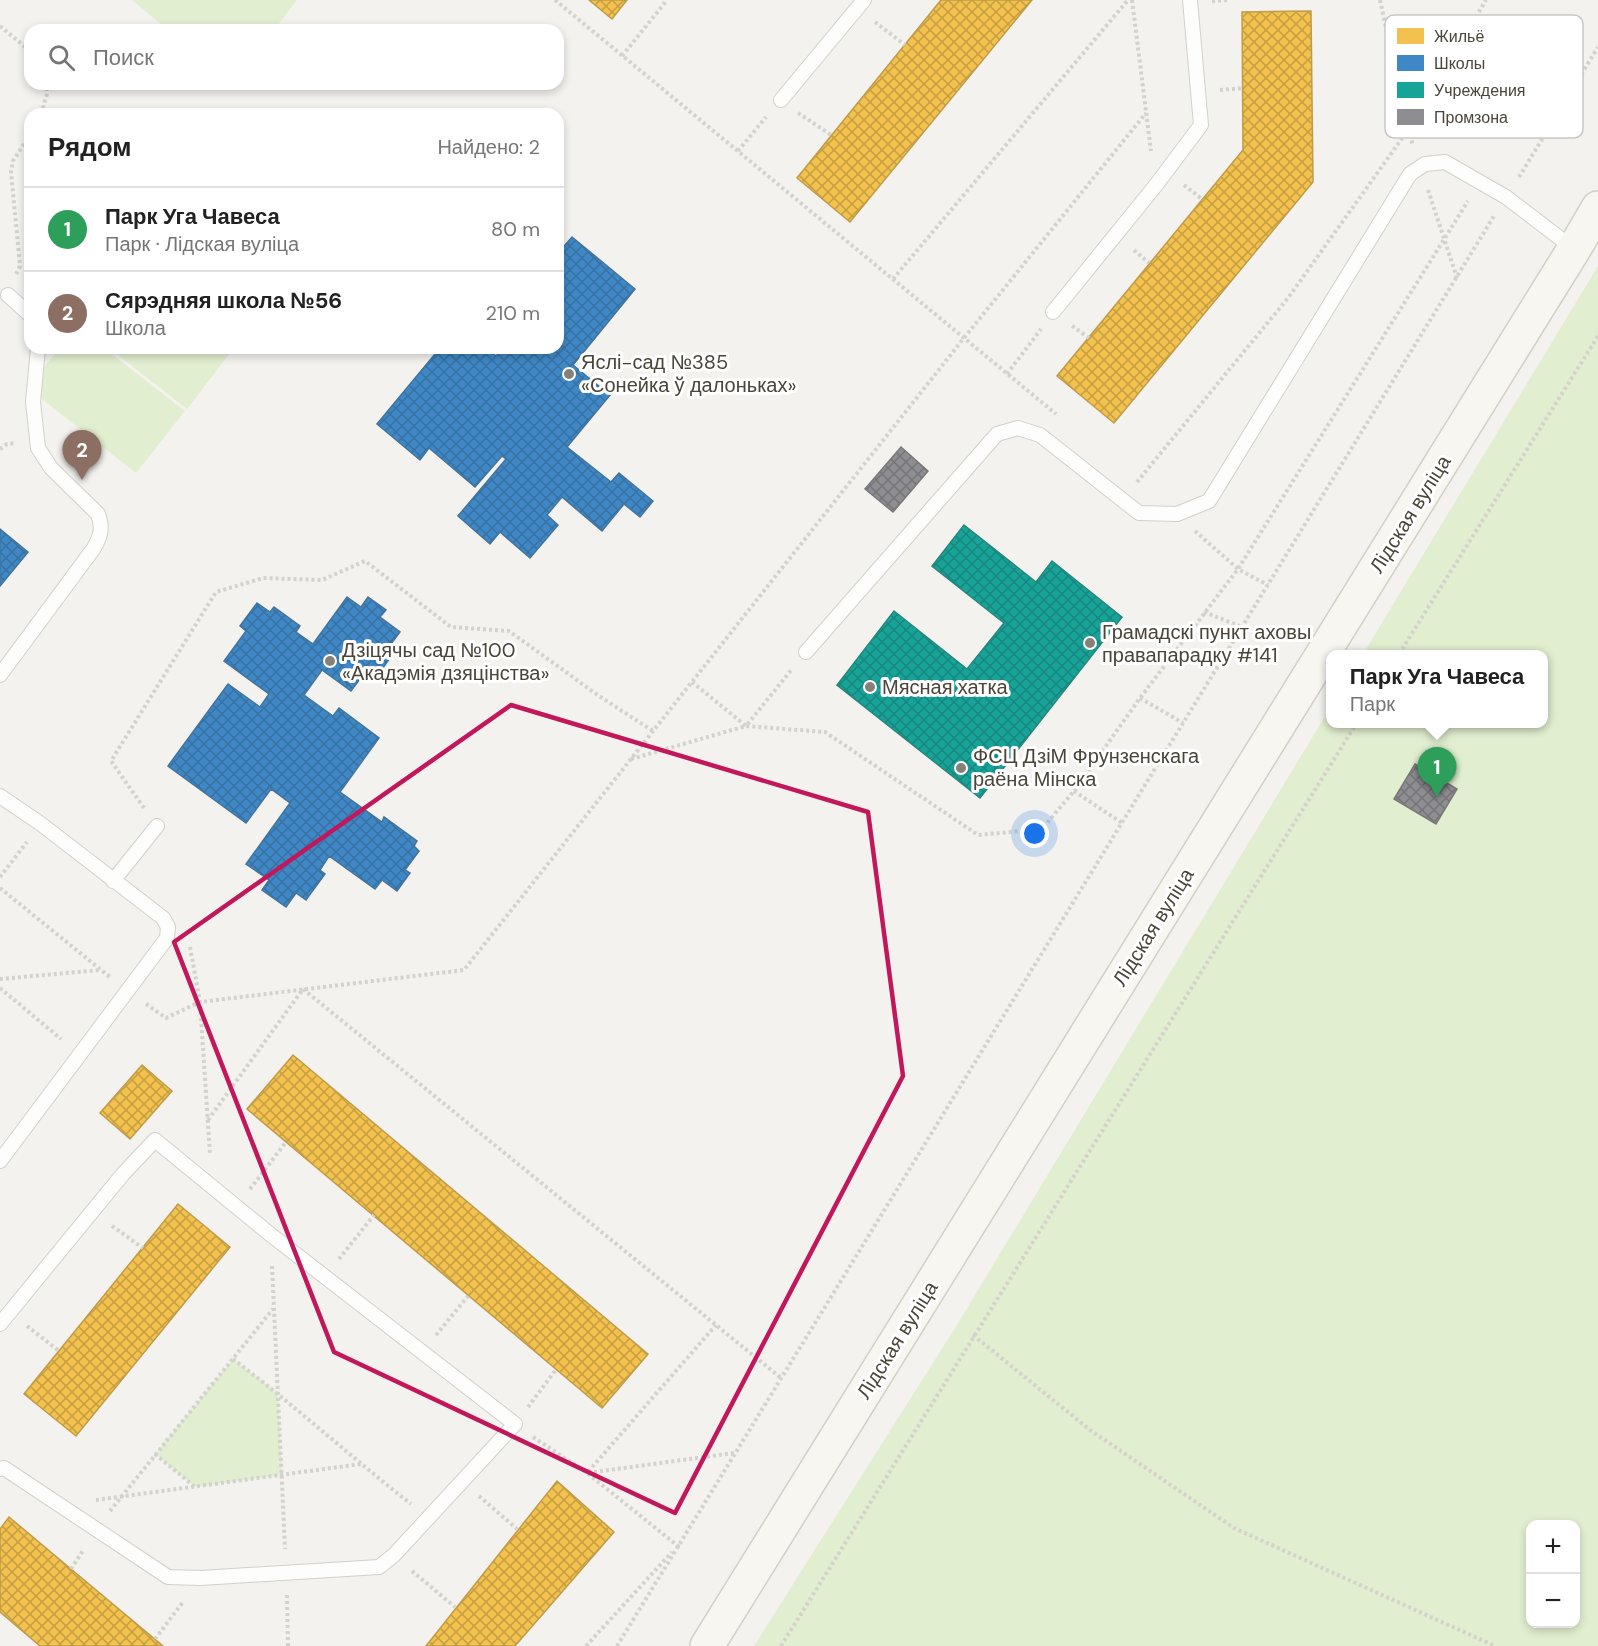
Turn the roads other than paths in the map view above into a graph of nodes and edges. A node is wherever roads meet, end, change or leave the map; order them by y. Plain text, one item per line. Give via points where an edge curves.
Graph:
1 (1190, 0) edge
2 (861, 4) edge
3 (781, 100) road end
4 (1598, 208) edge
5 (1575, 249) junction
6 (8, 296) road end
7 (24, 310) edge
8 (1053, 312) road end
9 (37, 354) edge
10 (806, 652) road end
11 (0, 675) edge
12 (0, 796) edge
13 (157, 826) road end
14 (114, 880) junction
15 (0, 1161) edge
16 (0, 1324) edge
17 (0, 1469) edge
18 (707, 1646) edge

1 - 8 lane via 1201,125
2 - 3 lane
4 - 5 main road, Лідская вуліца
5 - 10 lane via 1506,197 1446,162 1425,164 1410,174 1209,501 1177,514 1139,513 1040,435 1018,428 997,434
5 - 18 main road, Лідская вуліца
6 - 7 lane
9 - 11 lane via 33,402 38,448 51,468 98,514 101,535
12 - 14 lane
13 - 14 lane
14 - 15 lane via 163,918 168,927 167,938
16 - 17 lane via 154,1140 515,1424 379,1567 168,1577 4,1468

